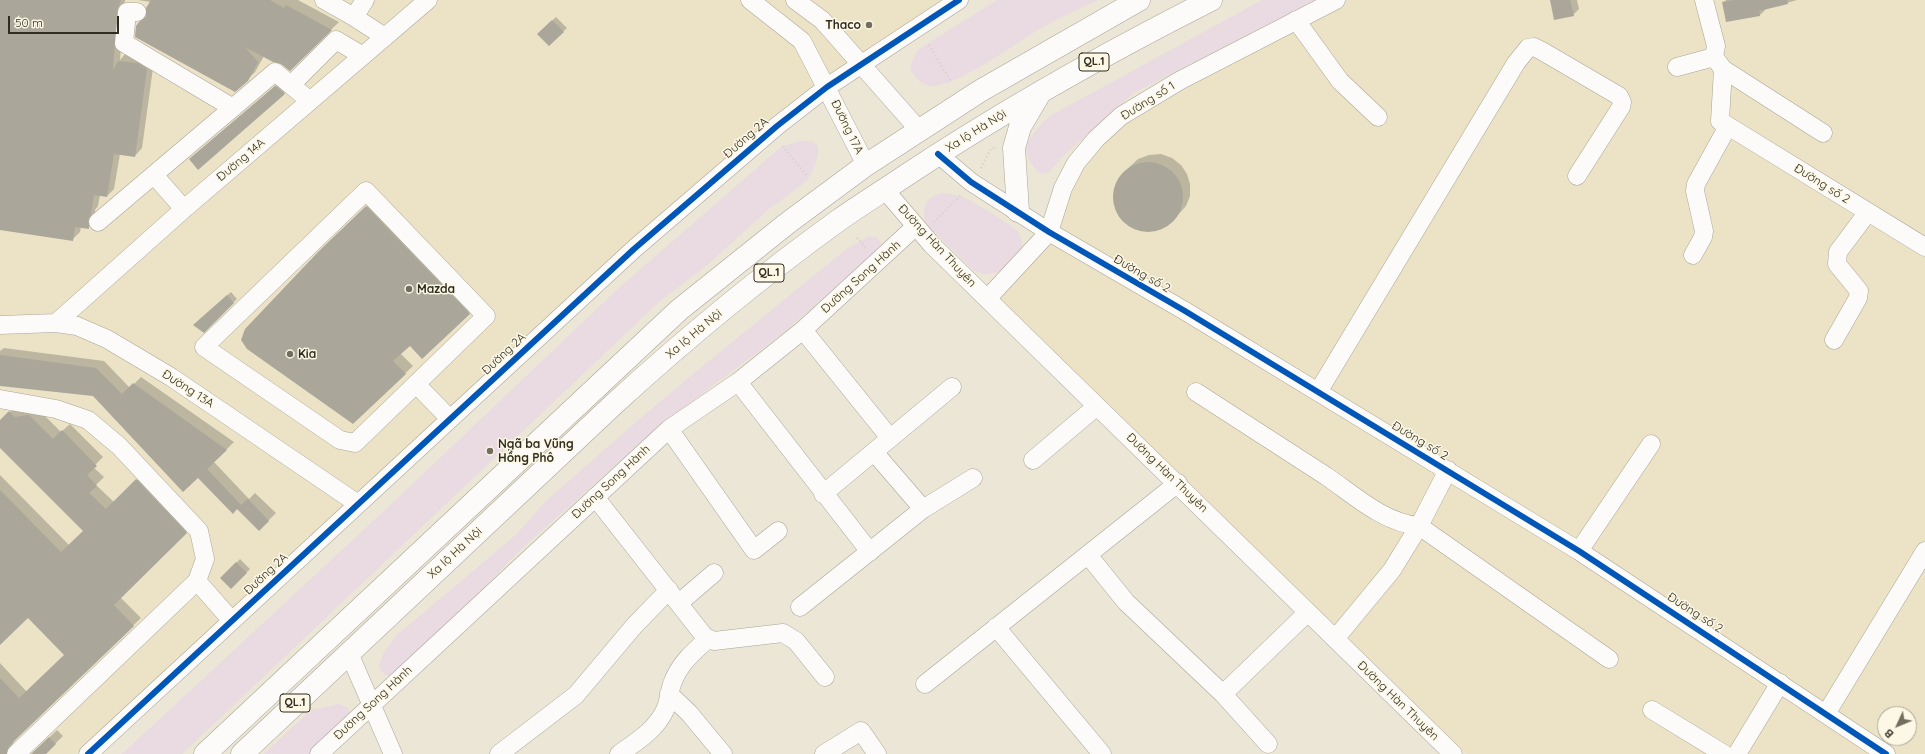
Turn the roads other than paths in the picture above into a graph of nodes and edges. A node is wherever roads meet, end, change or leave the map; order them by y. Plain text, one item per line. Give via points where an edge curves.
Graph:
1 (324, 0) edge
2 (365, 0) edge
3 (428, 0) edge
4 (750, 0) edge
5 (795, 0) edge
6 (959, 0) edge
7 (1139, 0) edge
8 (1211, 0) edge
9 (1336, 0) edge
10 (1704, 0) edge
11 (137, 12) dead end
12 (354, 17) junction
13 (1296, 20) junction
14 (385, 37) junction
15 (363, 56) junction
16 (1719, 63) junction
17 (860, 64) junction
18 (1677, 67) dead end
19 (290, 85) junction
20 (827, 87) junction
21 (1040, 92) junction
22 (310, 101) junction
23 (233, 108) junction
24 (1378, 117) dead end
25 (1724, 124) junction
26 (919, 130) junction
27 (1823, 133) dead end
28 (938, 154) junction
29 (866, 165) junction
30 (154, 175) junction
31 (1578, 176) dead end
32 (885, 190) junction
33 (184, 209) junction
34 (1018, 212) junction
35 (1868, 212) junction
36 (98, 222) dead end
37 (924, 226) junction
38 (1049, 232) junction
39 (1925, 247) edge
40 (1692, 255) dead end
41 (988, 300) junction
42 (56, 324) junction
43 (0, 325) edge
44 (803, 330) junction
45 (1834, 340) dead end
46 (738, 382) junction
47 (416, 384) junction
48 (952, 387) dead end
49 (1196, 392) dead end
50 (1318, 392) junction
51 (0, 399) edge
52 (1097, 406) junction
53 (450, 419) junction
54 (669, 428) junction
55 (890, 438) junction
56 (1651, 444) dead end
57 (874, 452) junction
58 (1033, 460) dead end
59 (1448, 470) junction
60 (973, 478) dead end
61 (1178, 483) junction
62 (823, 494) junction
63 (594, 497) junction
64 (358, 504) junction
65 (923, 509) junction
66 (1418, 526) junction
67 (778, 531) dead end
68 (1579, 550) junction
69 (1925, 551) edge
70 (870, 552) junction
71 (1088, 554) junction
72 (714, 573) dead end
73 (197, 581) junction
74 (674, 596) junction
75 (800, 607) dead end
76 (1308, 612) junction
77 (232, 620) junction
78 (996, 627) junction
79 (708, 639) junction
80 (1335, 639) junction
81 (348, 653) junction
82 (1609, 659) dead end
83 (825, 677) dead end
84 (1780, 683) junction
85 (925, 684) dead end
86 (670, 694) junction
87 (1222, 694) junction
88 (371, 705) junction
89 (1652, 710) dead end
90 (1826, 714) junction
91 (1268, 744) dead end
92 (1451, 753) edge
93 (16, 754) edge
94 (88, 754) edge
95 (205, 754) edge
96 (242, 754) edge
97 (319, 754) edge
98 (393, 754) edge
99 (499, 754) edge
100 (619, 754) edge
101 (723, 754) edge
102 (824, 754) edge
103 (877, 754) edge
104 (1102, 754) edge
105 (1724, 754) edge
106 (1737, 754) edge
107 (1886, 754) edge

1 - 12 street
2 - 12 street
3 - 14 street, Đường 14A
4 - 20 street, Đường 17A via 802,41
5 - 17 street via 822,20
6 - 17 street, Đường 2A
7 - 26 highway, Xa lộ Hà Nội / QL.1 via 980,91
8 - 21 highway, Xa lộ Hà Nội / QL.1
9 - 13 street, Đường số 1
10 - 16 street
11 - 23 street via 127,12 124,43
12 - 14 street
13 - 24 street via 1340,81
13 - 38 street, Đường số 1 via 1179,81 1121,116 1096,139 1076,163 1063,188
14 - 15 street, Đường 14A
15 - 19 street via 336,40
15 - 22 street, Đường 14A
16 - 18 street
16 - 25 street
16 - 27 street
17 - 20 street, Đường 2A
17 - 26 street
19 - 22 street
19 - 23 street via 275,72
20 - 29 street, Đường 17A
20 - 53 street, Đường 2A via 777,126 634,249
21 - 28 highway, Xa lộ Hà Nội / QL.1
21 - 34 highway via 1020,127 1014,148
22 - 33 street, Đường 14A
23 - 30 street
25 - 35 street, Đường số 2
25 - 40 street via 1696,184 1695,191 1704,231
26 - 28 highway
26 - 29 highway, Xa lộ Hà Nội / QL.1
28 - 32 highway, Xa lộ Hà Nội / QL.1
28 - 34 street, Đường số 2 via 970,182
29 - 32 highway
29 - 95 highway, Xa lộ Hà Nội / QL.1 via 789,222 680,310
30 - 33 street
30 - 36 street
31 - 50 street via 1622,102 1619,96 1542,51 1534,47 1528,48 1512,69
32 - 37 street, Đường Hàn Thuyên
32 - 81 highway, Xa lộ Hà Nội / QL.1 via 839,220 741,294 659,363
33 - 42 street, Đường 14A
34 - 38 street, Đường số 2
35 - 39 street, Đường số 2
35 - 45 street via 1838,252 1836,259 1837,264 1859,291 1858,298
37 - 41 street, Đường Hàn Thuyên
37 - 44 street, Đường Song Hành
38 - 41 street, Đường số 1
38 - 50 street, Đường số 2
41 - 52 street, Đường Hàn Thuyên
42 - 43 street, Đường 13A
42 - 64 street, Đường 13A via 77,326 107,339 171,377
44 - 46 street, Đường Song Hành
44 - 55 street
46 - 54 street, Đường Song Hành
46 - 62 street
47 - 47 street via 486,316 366,191 204,347 340,440 355,443
47 - 53 street
48 - 55 street
49 - 66 street via 1360,500 1394,520
50 - 59 street, Đường số 2
51 - 73 street via 56,409 88,420 119,446 199,532 205,558
52 - 58 street
52 - 61 street, Đường Hàn Thuyên
53 - 64 street, Đường 2A
54 - 63 street, Đường Song Hành
54 - 67 street via 754,550
55 - 57 street
56 - 68 street
57 - 62 street
57 - 65 street
59 - 66 street
59 - 68 street, Đường số 2
60 - 65 street
61 - 71 street
61 - 76 street, Đường Hàn Thuyên
62 - 70 street
63 - 74 street
63 - 88 street, Đường Song Hành
64 - 77 street, Đường 2A
65 - 70 street
66 - 80 street via 1392,570
66 - 82 street
68 - 84 street, Đường số 2
69 - 90 street
70 - 75 street
71 - 78 street
71 - 87 street via 1126,602
72 - 74 street
73 - 77 street
73 - 93 street
74 - 79 street
74 - 99 street via 634,626 576,695
76 - 80 street, Đường Hàn Thuyên
76 - 87 street
77 - 94 street, Đường 2A
78 - 85 street
78 - 104 street
79 - 83 street via 714,641 783,633 796,641
79 - 86 street via 682,663 672,682
80 - 92 street, Đường Hàn Thuyên
81 - 88 street
81 - 96 highway, Xa lộ Hà Nội / QL.1
84 - 90 street, Đường số 2
84 - 106 street
86 - 100 street via 665,711 657,722 645,736
86 - 101 street
87 - 91 street
88 - 97 street, Đường Song Hành
88 - 98 street
89 - 105 street
90 - 107 street, Đường số 2
102 - 103 street via 861,731

